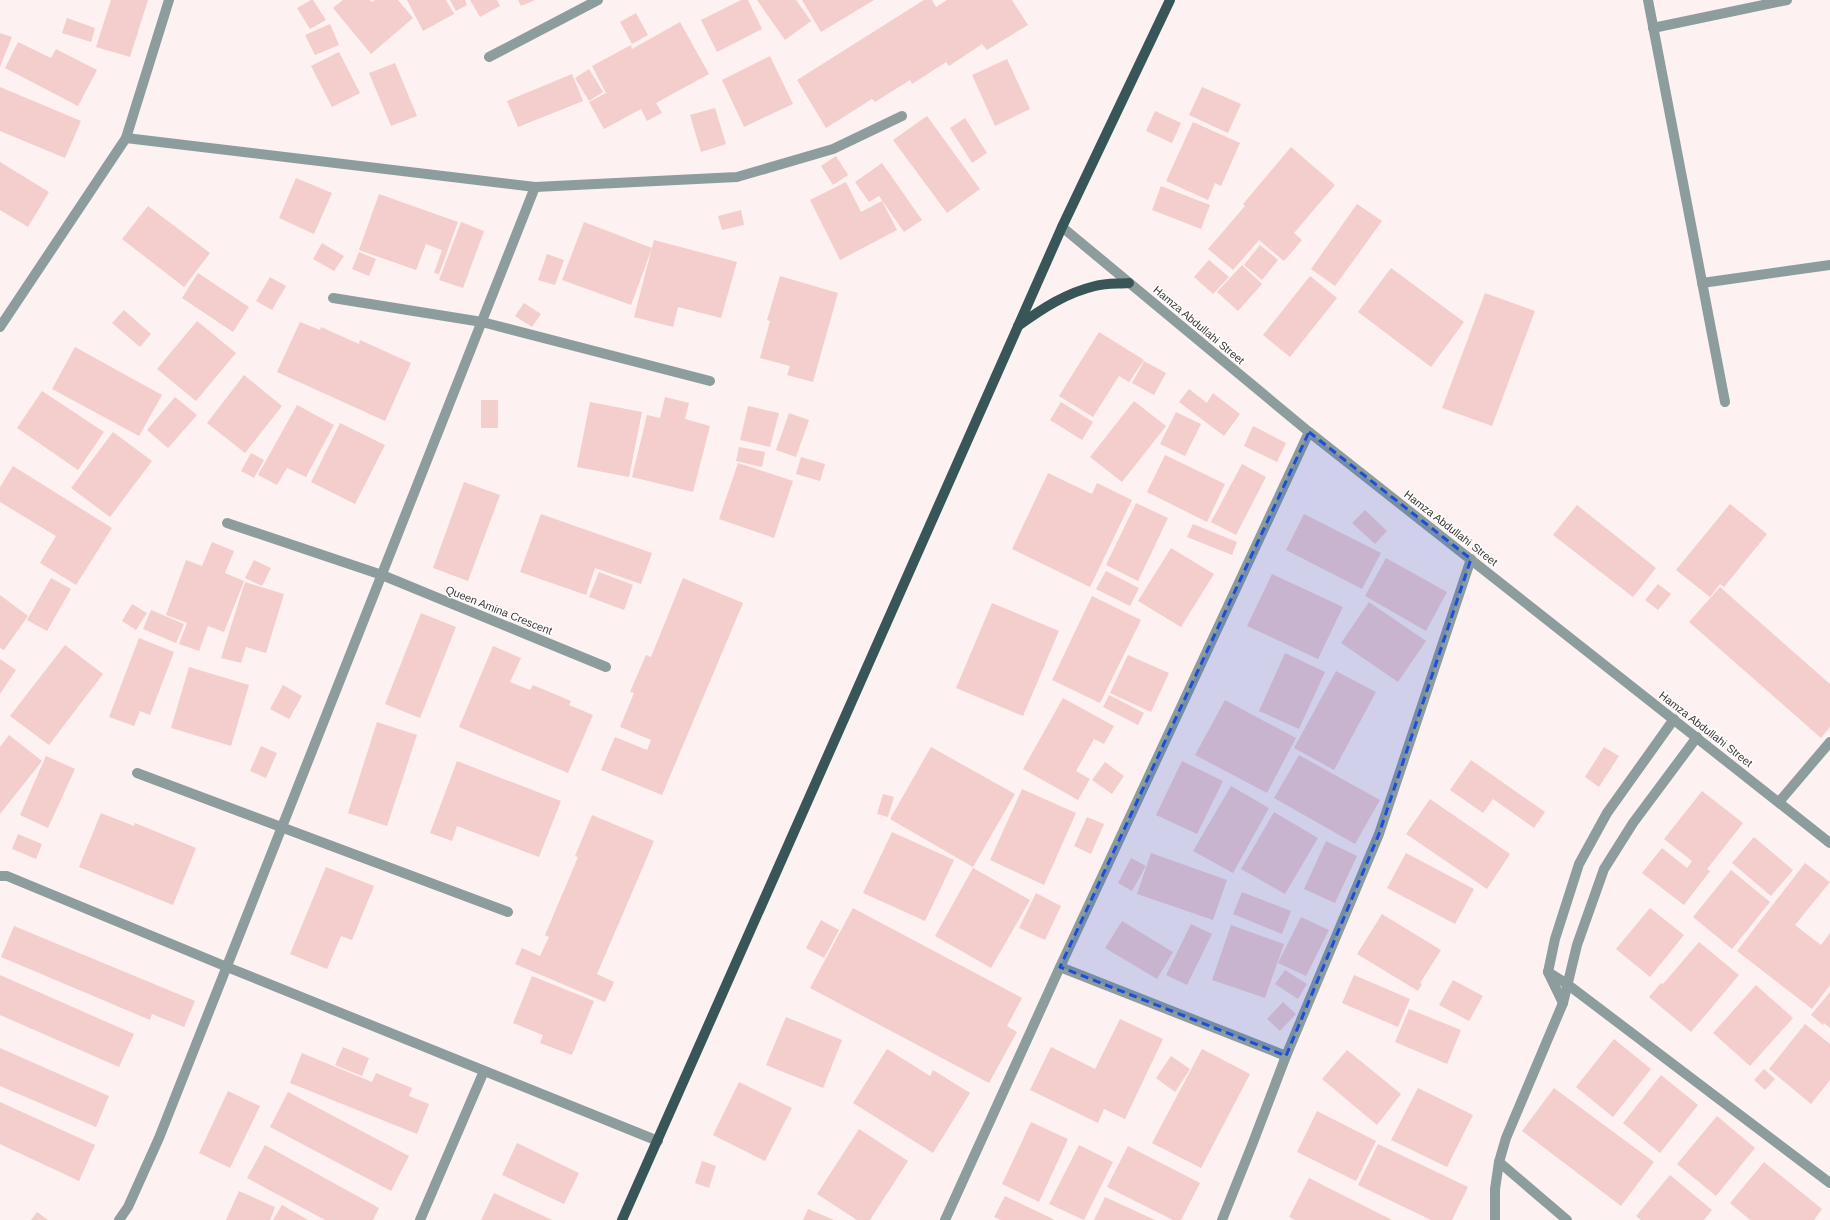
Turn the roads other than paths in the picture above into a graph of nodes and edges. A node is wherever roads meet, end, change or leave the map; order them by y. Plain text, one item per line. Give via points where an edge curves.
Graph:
1 (169, 0) edge
2 (598, 0) edge
3 (1170, 0) edge
4 (1648, 0) edge
5 (1787, 0) edge
6 (1653, 28) junction
7 (489, 57) dead end
8 (902, 116) dead end
9 (126, 138) junction
10 (535, 187) junction
11 (1062, 227) junction
12 (1830, 265) edge
13 (1129, 283) junction
14 (1702, 283) junction
15 (333, 298) dead end
16 (482, 322) junction
17 (0, 326) edge
18 (1018, 326) junction
19 (710, 381) dead end
20 (1725, 402) dead end
21 (1309, 432) junction
22 (227, 523) dead end
23 (1471, 559) junction
24 (382, 575) junction
25 (606, 667) dead end
26 (1674, 719) junction
27 (1697, 737) junction
28 (1830, 742) edge
29 (137, 773) dead end
30 (1779, 802) junction
31 (282, 828) junction
32 (1830, 843) edge
33 (0, 876) edge
34 (508, 912) dead end
35 (227, 967) junction
36 (1060, 967) junction
37 (1548, 972) junction
38 (1566, 984) junction
39 (1563, 1003) junction
40 (1286, 1056) junction
41 (484, 1071) junction
42 (658, 1141) junction
43 (1499, 1162) junction
44 (1830, 1183) edge
45 (119, 1220) edge
46 (420, 1220) edge
47 (622, 1220) edge
48 (944, 1220) edge
49 (1222, 1220) edge
50 (1495, 1220) edge
51 (1567, 1220) edge

1 - 9 street
2 - 7 street
3 - 11 main road
4 - 6 street
5 - 6 street
6 - 14 street
8 - 10 street via 833,149 737,177
9 - 10 street
9 - 17 street
10 - 16 street
11 - 13 street, Hamza Abdullahi Street
11 - 18 main road
12 - 14 street
13 - 18 main road via 1096,286 1071,293 1048,304
13 - 21 street, Hamza Abdullahi Street
14 - 20 street
15 - 16 street
16 - 19 street
16 - 24 street
18 - 42 main road
21 - 23 street, Hamza Abdullahi Street
21 - 36 street
22 - 24 street, Queen Amina Crescent
23 - 26 street, Hamza Abdullahi Street
23 - 40 street via 1379,834
24 - 25 street, Queen Amina Crescent
24 - 31 street
26 - 27 street, Hamza Abdullahi Street
26 - 37 street via 1607,813 1579,864 1555,939
27 - 30 street, Hamza Abdullahi Street
27 - 38 street via 1633,823 1604,869
28 - 30 street
29 - 31 street
30 - 32 street, Hamza Abdullahi Street
31 - 34 street
31 - 35 street
33 - 35 street via 6,876
35 - 41 street
35 - 45 street via 159,1138 128,1207
36 - 40 street
36 - 48 street
37 - 38 street
37 - 39 street
38 - 39 street
38 - 44 street
39 - 43 street via 1506,1138
40 - 49 street
41 - 42 street
41 - 46 street
42 - 47 main road
43 - 50 street
43 - 51 street

